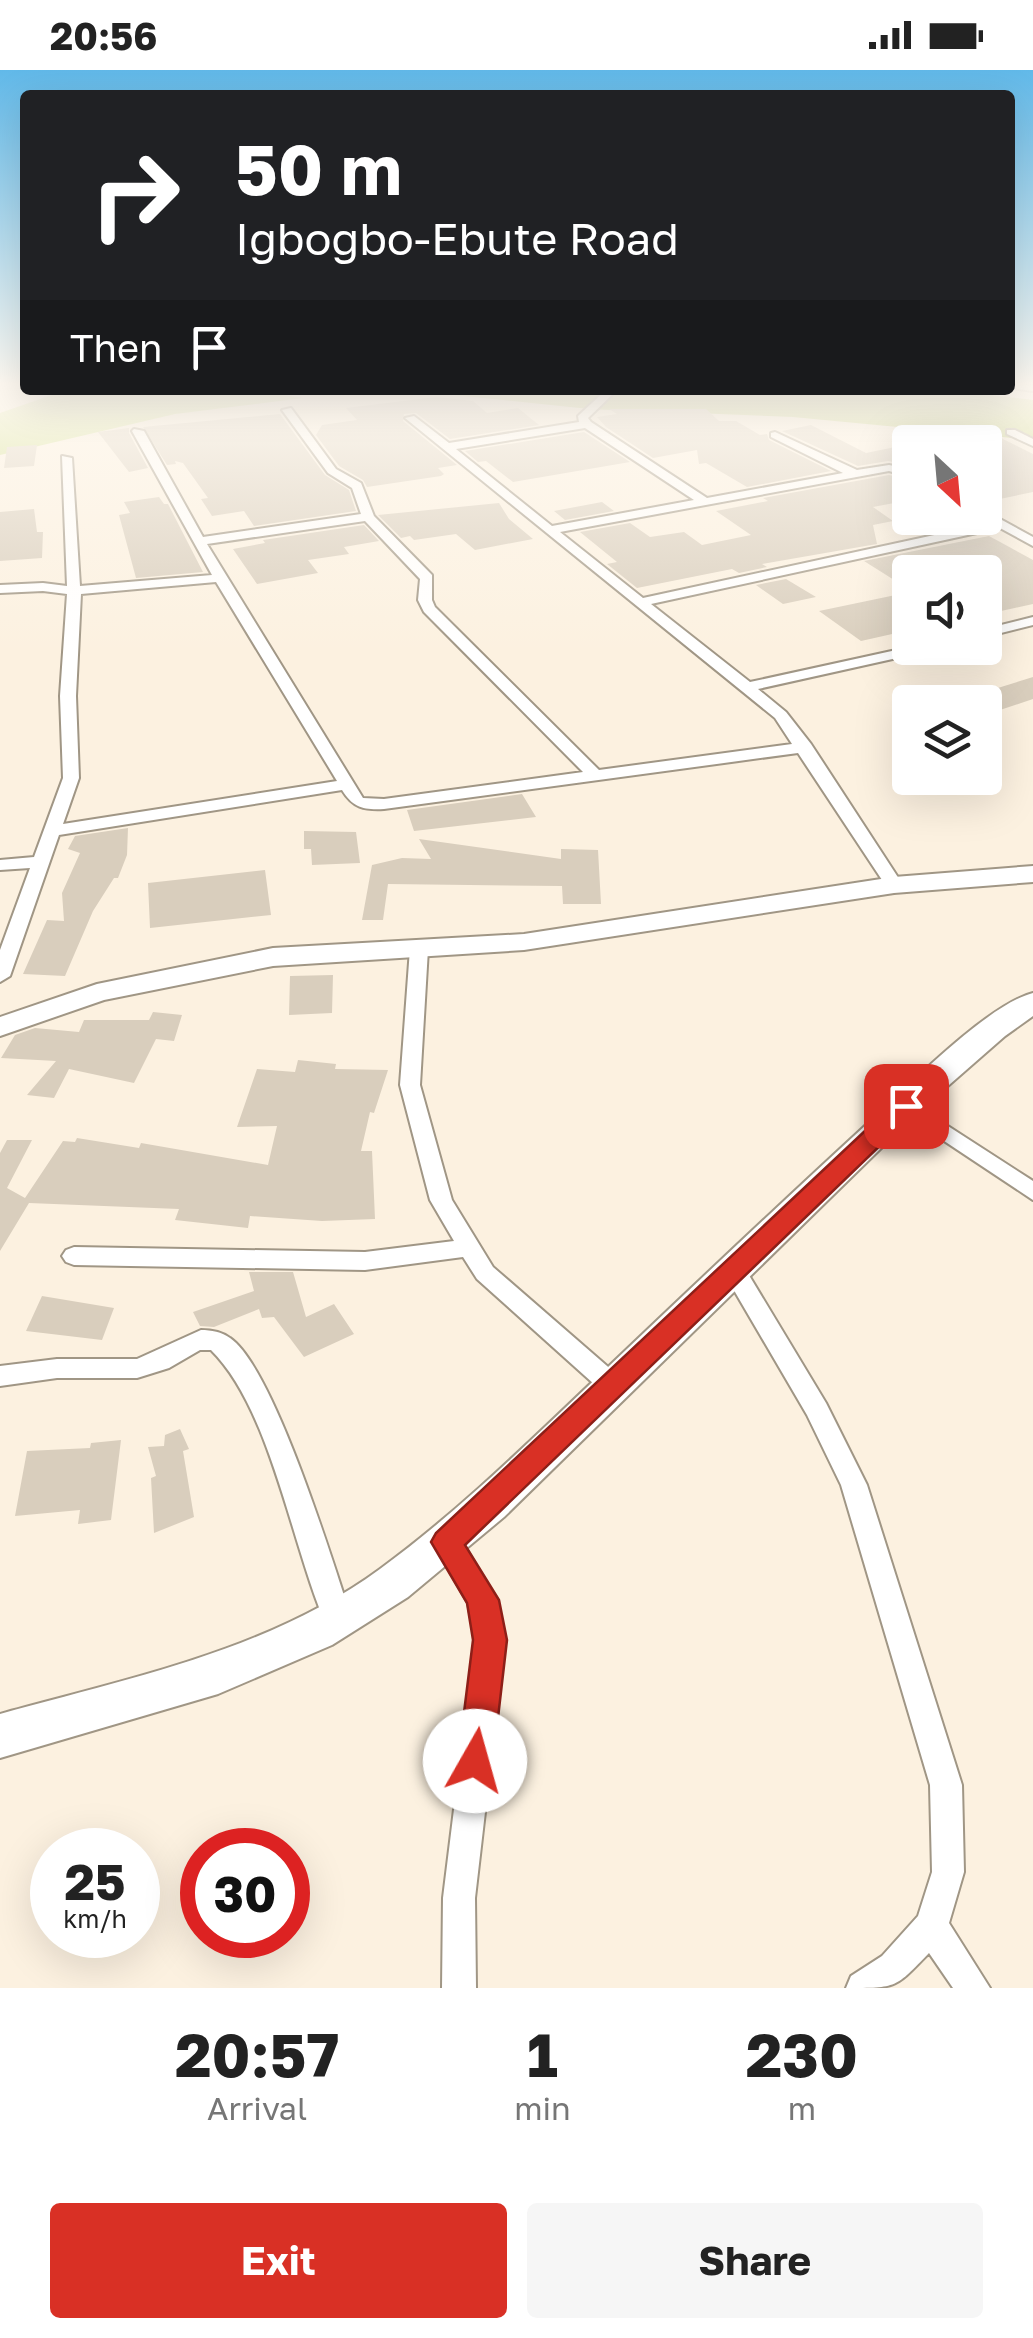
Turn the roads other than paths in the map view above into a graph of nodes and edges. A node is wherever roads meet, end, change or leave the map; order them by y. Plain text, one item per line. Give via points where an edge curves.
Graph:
1 (67, 473) edge
2 (162, 473) edge
3 (333, 473) edge
4 (479, 473) edge
5 (660, 473) edge
6 (852, 473) edge
7 (863, 473) edge
8 (855, 474) junction
9 (705, 502) junction
10 (368, 517) junction
11 (1002, 524) edge
12 (550, 530) junction
13 (951, 535) edge
14 (1030, 539) edge
15 (202, 541) junction
16 (220, 578) junction
17 (0, 590) edge
18 (74, 591) junction
19 (641, 602) junction
20 (1033, 621) edge
21 (1002, 629) edge
22 (892, 655) edge
23 (749, 686) junction
24 (805, 747) junction
25 (594, 774) junction
26 (345, 785) junction
27 (54, 831) junction
28 (38, 862) junction
29 (0, 866) edge
30 (1033, 874) edge
31 (894, 885) junction
32 (419, 949) junction
33 (0, 976) edge
34 (1033, 1002) edge
35 (0, 1027) edge
36 (906, 1106) junction
37 (1033, 1192) edge
38 (466, 1248) junction
39 (74, 1256) dead end
40 (733, 1268) junction
41 (0, 1376) edge
42 (613, 1386) junction
43 (447, 1542) junction
44 (338, 1620) junction
45 (0, 1736) edge
46 (930, 1926) junction
47 (459, 1988) edge
48 (863, 1988) edge
49 (973, 1988) edge

1 - 18 street
2 - 15 street
3 - 10 street via 357,486
4 - 12 street
5 - 9 street
6 - 8 street
7 - 8 street
8 - 9 street
9 - 12 street
10 - 15 street
10 - 25 street via 427,578 429,610
11 - 14 street
12 - 19 street
13 - 19 street
15 - 16 street
16 - 18 street
16 - 26 street
17 - 18 street
18 - 27 street via 71,778
19 - 23 street
20 - 21 street
22 - 23 street
23 - 24 street
24 - 25 street
24 - 31 street
25 - 26 street via 368,805
26 - 27 street
27 - 28 street
28 - 29 street
28 - 33 street
30 - 31 main road
31 - 32 main road via 524,942
32 - 35 main road via 273,957 97,993
32 - 38 street via 410,1085 442,1200
34 - 36 main road
36 - 37 street
36 - 40 main road
38 - 39 street via 366,1261
38 - 42 street via 485,1273
40 - 42 main road
40 - 46 street via 854,1484 946,1784 948,1872
41 - 44 street via 153,1365 196,1339 234,1351 255,1388
42 - 43 main road
43 - 44 main road
43 - 47 street via 482,1600 490,1640 459,1898
44 - 45 main road via 202,1678
46 - 48 street via 894,1968
46 - 49 street

